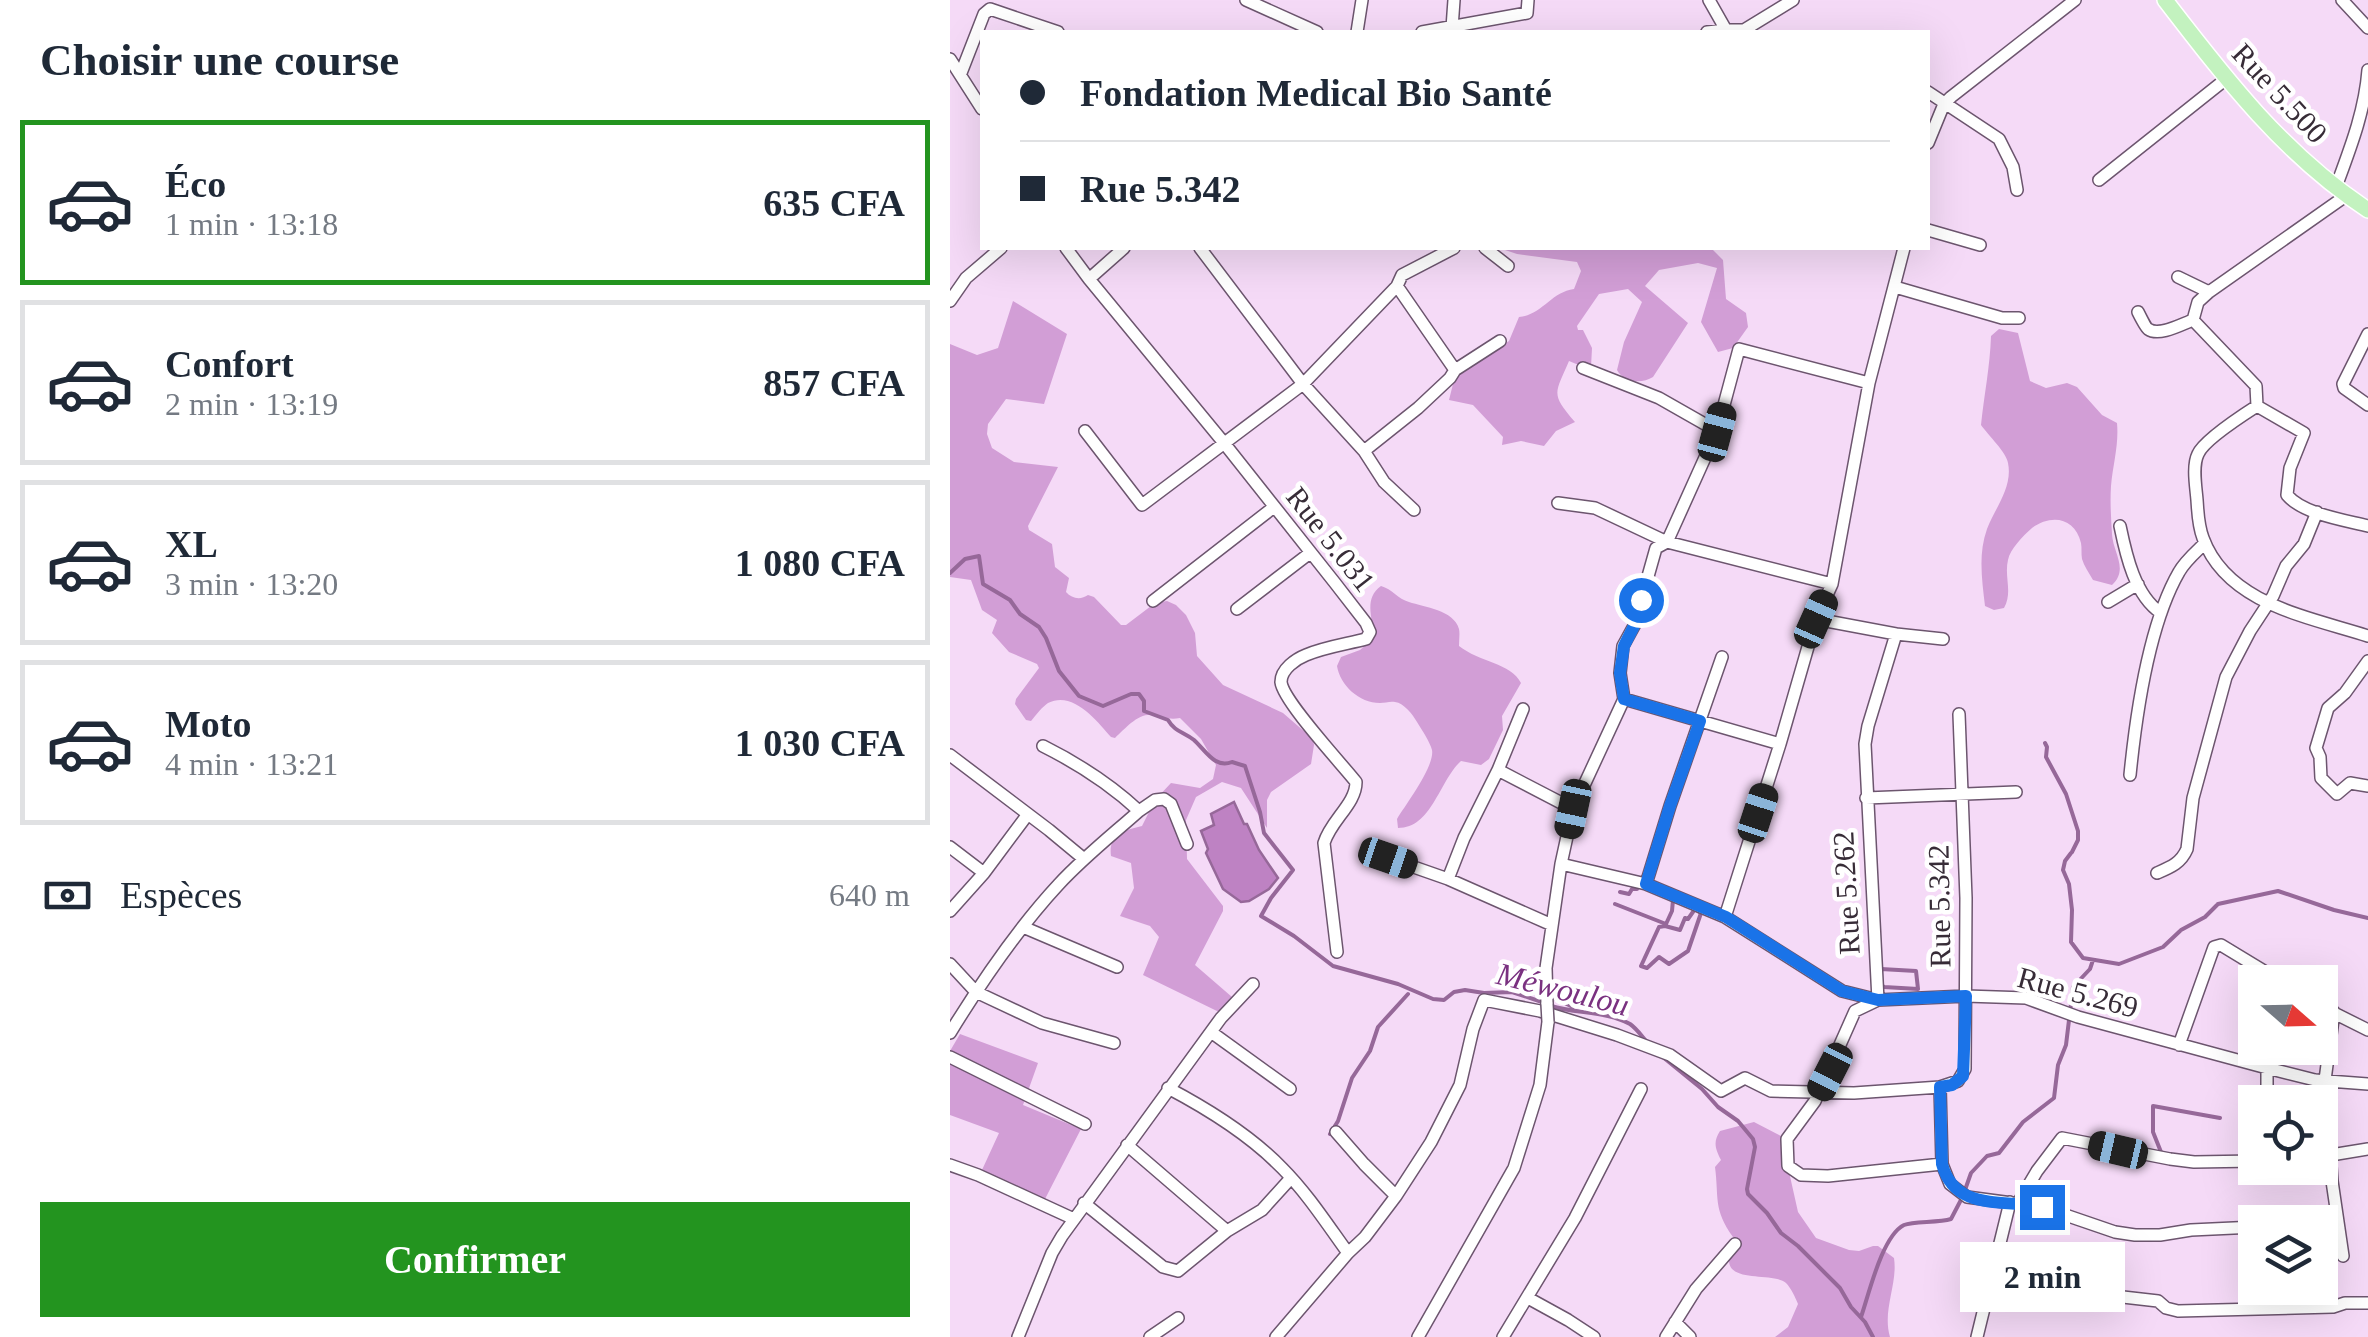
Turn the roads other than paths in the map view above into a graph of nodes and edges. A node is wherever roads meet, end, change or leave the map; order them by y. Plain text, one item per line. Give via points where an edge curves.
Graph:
1 (1246, 0) edge
2 (1362, 0) edge
3 (1454, 0) edge
4 (1709, 0) edge
5 (1792, 0) edge
6 (2075, 0) edge
7 (2166, 0) edge
8 (2342, 0) edge
9 (1528, 6) edge
10 (1452, 28) junction
11 (2368, 28) edge
12 (1052, 30) edge
13 (1312, 30) edge
14 (1358, 30) edge
15 (1437, 30) edge
16 (1726, 30) joint
17 (950, 59) edge
18 (2368, 70) edge
19 (961, 73) junction
20 (2226, 79) junction
21 (2367, 91) edge
22 (1930, 94) edge
23 (1944, 104) junction
24 (980, 105) edge
25 (1930, 137) edge
26 (2099, 180) dead end
27 (2017, 190) dead end
28 (2342, 192) junction
29 (2367, 207) edge
30 (1930, 231) edge
31 (1980, 245) dead end
32 (998, 250) edge
33 (1067, 250) edge
34 (1122, 250) edge
35 (1202, 250) edge
36 (1450, 250) edge
37 (1488, 250) edge
38 (1900, 250) edge
39 (1508, 266) dead end
40 (2178, 277) dead end
41 (1089, 279) junction
42 (1397, 286) junction
43 (1894, 287) junction
44 (2209, 292) junction
45 (950, 301) edge
46 (2138, 312) dead end
47 (2018, 318) dead end
48 (2193, 320) junction
49 (2368, 334) edge
50 (1500, 341) dead end
51 (1583, 368) dead end
52 (1455, 370) junction
53 (1870, 383) junction
54 (1302, 384) junction
55 (2368, 404) edge
56 (2257, 406) junction
57 (1085, 431) dead end
58 (1717, 432) junction
59 (1224, 443) junction
60 (1364, 451) junction
61 (1558, 503) dead end
62 (1274, 507) junction
63 (1414, 510) dead end
64 (2317, 512) junction
65 (2120, 526) dead end
66 (2368, 526) edge
67 (1667, 542) junction
68 (2204, 543) junction
69 (1310, 553) junction
70 (1832, 584) junction
71 (2138, 584) junction
72 (1153, 601) dead end
73 (2108, 602) dead end
74 (2268, 604) junction
75 (1237, 609) dead end
76 (2161, 613) junction
77 (1816, 619) junction
78 (1896, 634) junction
79 (2368, 636) edge
80 (1943, 638) dead end
81 (1722, 658) dead end
82 (2368, 662) edge
83 (1624, 699) junction
84 (1523, 708) dead end
85 (1959, 714) dead end
86 (1700, 721) junction
87 (1780, 744) junction
88 (1044, 746) dead end
89 (950, 754) edge
90 (1498, 770) junction
91 (2130, 774) dead end
92 (2368, 786) edge
93 (2016, 792) dead end
94 (1961, 795) junction
95 (1866, 798) junction
96 (1573, 809) junction
97 (1140, 811) junction
98 (1028, 814) junction
99 (1187, 844) dead end
100 (950, 847) edge
101 (1388, 858) dead end
102 (1084, 859) junction
103 (1561, 864) junction
104 (2157, 872) dead end
105 (984, 873) junction
106 (1448, 880) junction
107 (1646, 884) junction
108 (950, 911) edge
109 (1726, 917) junction
110 (1552, 925) junction
111 (1022, 926) junction
112 (1337, 952) dead end
113 (950, 964) edge
114 (2254, 965) edge
115 (1118, 967) dead end
116 (1253, 984) dead end
117 (976, 992) junction
118 (1966, 996) junction
119 (1878, 1000) junction
120 (2338, 1014) edge
121 (2368, 1030) edge
122 (950, 1032) edge
123 (1211, 1032) junction
124 (1114, 1043) dead end
125 (2179, 1045) junction
126 (950, 1057) edge
127 (2327, 1065) edge
128 (2267, 1068) junction
129 (2325, 1080) junction
130 (2368, 1084) edge
131 (2267, 1085) edge
132 (2325, 1085) edge
133 (1940, 1087) junction
134 (1168, 1088) junction
135 (1290, 1089) dead end
136 (1641, 1089) dead end
137 (1819, 1093) junction
138 (1085, 1124) dead end
139 (1336, 1132) dead end
140 (1128, 1145) junction
141 (2368, 1149) edge
142 (2338, 1154) edge
143 (2238, 1161) edge
144 (1942, 1164) junction
145 (950, 1165) edge
146 (1291, 1178) junction
147 (2334, 1185) edge
148 (1396, 1196) junction
149 (1084, 1203) junction
150 (2014, 1203) junction
151 (1074, 1219) junction
152 (2238, 1228) edge
153 (2339, 1228) joint
154 (1227, 1230) junction
155 (1735, 1244) dead end
156 (1348, 1253) junction
157 (2343, 1256) dead end
158 (2088, 1293) dead end
159 (1528, 1298) junction
160 (2368, 1303) edge
161 (1178, 1318) dead end
162 (1675, 1322) junction
163 (1281, 1336) edge
164 (1018, 1337) edge
165 (1150, 1337) edge
166 (1418, 1337) edge
167 (1504, 1337) edge
168 (1594, 1337) edge
169 (1666, 1337) edge
170 (1690, 1337) edge
171 (1977, 1337) edge

1 - 13 street
2 - 14 street
3 - 10 street
4 - 16 street
5 - 16 street via 1744,30
6 - 23 street
7 - 20 main road, Rue 5.500
8 - 11 street
9 - 10 street
10 - 15 street
12 - 19 street via 990,9
17 - 19 street
18 - 21 street
19 - 24 street
20 - 26 street
20 - 28 main road, Rue 5.500 via 2269,128
21 - 28 street
22 - 23 street
23 - 25 street
23 - 27 street via 1999,139
28 - 29 main road, Rue 5.500
28 - 44 street
30 - 31 street
32 - 45 street
33 - 41 street, Rue 5.031
34 - 41 street
35 - 54 street
36 - 42 street via 1402,275
37 - 39 street
38 - 43 street
40 - 44 street
41 - 59 street, Rue 5.031
42 - 52 street
42 - 54 street
43 - 47 street
43 - 53 street
44 - 48 street
46 - 48 street via 2153,332
48 - 56 street via 2256,386
49 - 55 street via 2343,384
50 - 52 street
51 - 58 street via 1659,398
52 - 60 street
53 - 58 street via 1739,348
53 - 70 street
54 - 59 street
54 - 60 street
56 - 64 street via 2304,433 2287,494
56 - 68 street via 2196,459
57 - 59 street via 1142,505
58 - 67 street
59 - 62 street, Rue 5.031
60 - 63 street
61 - 67 street via 1595,508
62 - 69 street, Rue 5.031
62 - 72 street
64 - 66 street
64 - 74 street
65 - 71 street
67 - 70 street
67 - 83 street via 1656,548 1624,646
68 - 74 street via 2230,577
68 - 76 street via 2180,569
69 - 75 street
69 - 112 street, Rue 5.031 via 1370,632 1366,639 1303,655 1281,681 1356,782 1324,844
70 - 77 street
71 - 73 street
71 - 76 street
74 - 79 street
74 - 104 street via 2220,694 2193,798 2188,848 2178,863
76 - 91 street via 2142,684
77 - 78 street
77 - 87 street
78 - 80 street
78 - 95 street, Rue 5.262 via 1866,734
81 - 86 street
82 - 92 street via 2328,708 2316,748 2320,778 2337,794 2350,783
83 - 86 street
83 - 96 street
84 - 90 street
85 - 94 street, Rue 5.342
86 - 87 street
86 - 107 street
87 - 109 street
88 - 97 street
89 - 98 street
90 - 96 street
90 - 106 street
93 - 94 street
94 - 95 street
94 - 118 street, Rue 5.342
95 - 119 street, Rue 5.262
96 - 103 street
97 - 99 street via 1164,799
97 - 102 street
98 - 102 street
98 - 105 street
100 - 105 street
101 - 106 street
102 - 111 street
103 - 107 street, Rue 5.269
103 - 110 street
105 - 108 street
106 - 110 street
107 - 109 street, Rue 5.269
109 - 119 street, Rue 5.269 via 1842,991
110 - 166 street, bridge via 1540,1084 1514,1168
111 - 115 street
111 - 117 street
113 - 117 street
114 - 125 street via 2214,947
116 - 123 street
117 - 122 street
117 - 124 street via 1042,1022
118 - 119 street, Rue 5.269
118 - 125 street, Rue 5.269 via 2026,998
118 - 133 street, Rue 5.342 via 1963,1076
119 - 137 street via 1855,1010
120 - 121 street
123 - 134 street
123 - 135 street
125 - 128 street, Rue 5.269
126 - 138 street
127 - 129 street
128 - 129 street, Rue 5.269
128 - 131 street
129 - 130 street, Rue 5.269
129 - 132 street
133 - 137 street
133 - 144 street
134 - 140 street
134 - 146 street via 1251,1142
136 - 159 street
137 - 144 street via 1786,1139 1788,1166 1801,1175
137 - 148 street via 1772,1091 1745,1078 1721,1092 1670,1055 1540,1011 1484,1000 1460,1085
139 - 148 street
140 - 149 street
140 - 154 street
141 - 142 street
143 - 150 street via 2170,1159 2062,1138
144 - 150 street via 1950,1184 1967,1197
145 - 151 street
146 - 154 street via 1262,1210
146 - 156 street
147 - 153 street
148 - 156 street
149 - 151 street
149 - 154 street via 1172,1270
150 - 152 street via 2115,1232
150 - 171 street
151 - 164 street via 1052,1253
153 - 157 street
155 - 162 street
156 - 163 street
158 - 160 street via 2158,1302 2178,1312
159 - 167 street
159 - 168 street
161 - 165 street
162 - 169 street
162 - 170 street

